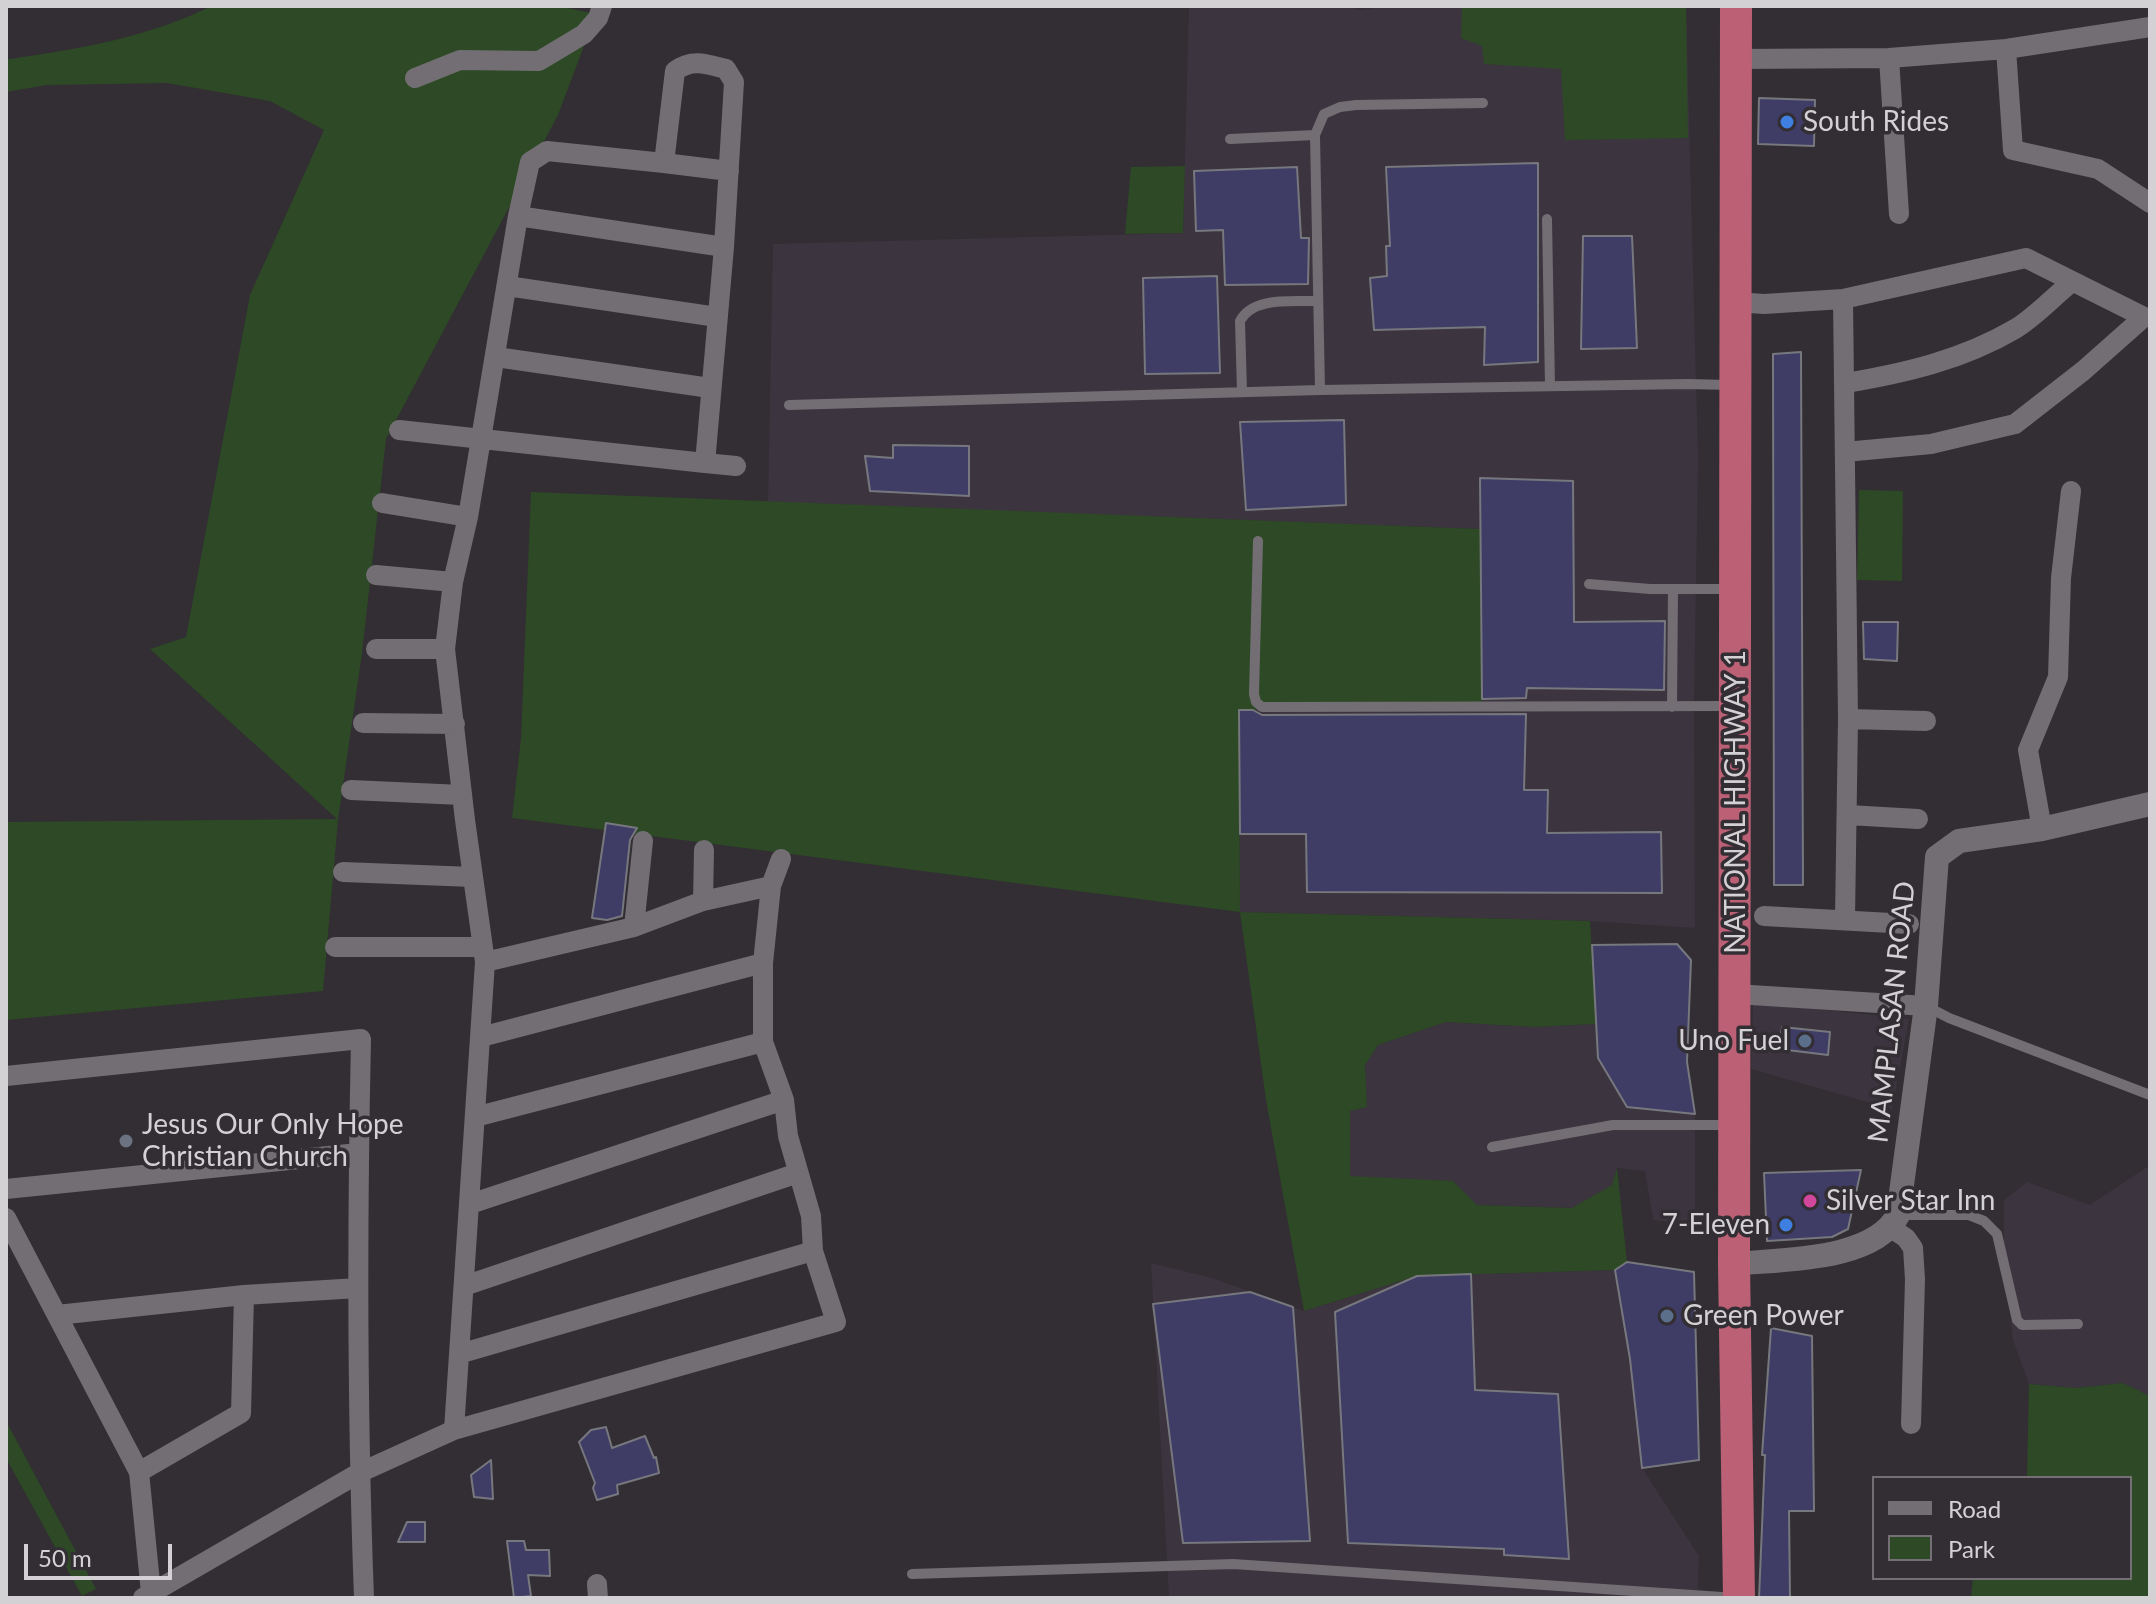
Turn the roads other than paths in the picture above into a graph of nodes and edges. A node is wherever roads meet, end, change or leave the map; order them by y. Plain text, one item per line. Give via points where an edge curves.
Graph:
1 (602, 6) edge
2 (1736, 6) edge
3 (2150, 27) edge
4 (2006, 49) junction
5 (1889, 58) junction
6 (1736, 59) junction
7 (415, 78) dead end
8 (1483, 103) dead end
9 (1315, 135) junction
10 (1230, 139) dead end
11 (664, 163) junction
12 (729, 171) junction
13 (2150, 203) edge
14 (1899, 214) dead end
15 (518, 216) junction
16 (1547, 219) dead end
17 (724, 247) junction
18 (2072, 282) junction
19 (507, 286) junction
20 (1843, 299) junction
21 (1318, 301) junction
22 (1736, 302) junction
23 (717, 317) junction
24 (496, 357) junction
25 (1846, 383) junction
26 (1735, 385) junction
27 (1550, 386) junction
28 (710, 388) junction
29 (1320, 390) junction
30 (1242, 392) junction
31 (789, 405) dead end
32 (399, 430) dead end
33 (483, 438) junction
34 (1845, 452) junction
35 (705, 463) junction
36 (736, 466) dead end
37 (2071, 491) dead end
38 (382, 503) dead end
39 (468, 517) junction
40 (1258, 541) dead end
41 (376, 575) dead end
42 (453, 582) junction
43 (1589, 584) dead end
44 (1673, 589) junction
45 (1736, 589) junction
46 (376, 649) dead end
47 (445, 649) junction
48 (1736, 705) junction
49 (1672, 707) junction
50 (1848, 719) junction
51 (1926, 721) dead end
52 (363, 723) dead end
53 (455, 724) junction
54 (351, 790) dead end
55 (462, 795) junction
56 (2150, 804) edge
57 (1848, 815) junction
58 (1918, 819) dead end
59 (2042, 829) junction
60 (643, 841) dead end
61 (704, 850) dead end
62 (781, 859) dead end
63 (343, 872) dead end
64 (473, 877) junction
65 (771, 886) junction
66 (703, 901) junction
67 (1764, 916) dead end
68 (1845, 919) junction
69 (1909, 924) dead end
70 (634, 927) junction
71 (335, 947) dead end
72 (484, 954) junction
73 (763, 963) junction
74 (1735, 994) junction
75 (1926, 1006) junction
76 (481, 1037) junction
77 (763, 1042) junction
78 (6, 1076) edge
79 (2150, 1095) edge
80 (784, 1100) junction
81 (475, 1117) junction
82 (1734, 1125) junction
83 (1492, 1147) dead end
84 (358, 1153) junction
85 (798, 1173) junction
86 (6, 1189) edge
87 (470, 1204) junction
88 (6, 1218) edge
89 (1895, 1222) junction
90 (813, 1251) junction
91 (1734, 1264) junction
92 (464, 1286) junction
93 (358, 1288) junction
94 (244, 1295) junction
95 (57, 1315) junction
96 (2078, 1324) dead end
97 (459, 1354) junction
98 (1911, 1424) dead end
99 (454, 1430) junction
100 (139, 1472) junction
101 (359, 1473) junction
102 (912, 1574) dead end
103 (149, 1596) edge
104 (364, 1598) edge
105 (1739, 1598) edge

1 - 7 street via 584,34 539,61 460,60
2 - 6 highway, NATIONAL HIGHWAY 1
3 - 4 street
4 - 5 street
4 - 13 street via 2013,150 2098,169
5 - 6 street
5 - 14 street
6 - 22 highway, NATIONAL HIGHWAY 1
8 - 9 lane via 1340,107 1324,114
9 - 10 lane
9 - 21 lane
11 - 12 street
11 - 12 street via 675,71 695,61 726,69 734,82
11 - 15 street via 547,151 530,162
12 - 17 street
15 - 17 street
15 - 19 street
16 - 27 lane
17 - 23 street
18 - 20 street via 2026,258
18 - 25 street via 2017,328 1966,354
18 - 34 street via 2144,317 2015,424 1931,444
19 - 23 street
19 - 24 street
20 - 22 street
20 - 25 street
21 - 29 lane
21 - 30 lane via 1256,305 1245,311 1240,321
22 - 26 highway, NATIONAL HIGHWAY 1
23 - 28 street
24 - 28 street
24 - 33 street
25 - 34 street
26 - 27 lane
26 - 45 highway, NATIONAL HIGHWAY 1
27 - 29 lane
28 - 35 street
29 - 30 lane
30 - 31 lane
32 - 33 street
33 - 35 street
33 - 39 street
34 - 50 street
35 - 36 street
37 - 59 street via 2058,677 2028,750
38 - 39 street
39 - 42 street
40 - 49 lane via 1254,694 1262,707
41 - 42 street
42 - 47 street
43 - 44 lane
44 - 45 lane
44 - 49 lane
45 - 48 highway, NATIONAL HIGHWAY 1
46 - 47 street
47 - 53 street
48 - 49 lane
48 - 74 highway, NATIONAL HIGHWAY 1
50 - 51 street
50 - 57 street
52 - 53 street
53 - 55 street
54 - 55 street
55 - 64 street
56 - 59 street, MAMPLASAN ROAD
57 - 58 street
57 - 68 street
59 - 75 street, MAMPLASAN ROAD via 1959,841 1937,857
60 - 70 street
61 - 66 street
62 - 65 street
63 - 64 street
64 - 72 street
65 - 66 street
65 - 73 street
66 - 70 street
67 - 68 street
68 - 69 street
70 - 72 street
71 - 72 street
72 - 76 street
73 - 76 street
73 - 77 street
74 - 75 street
74 - 82 highway, NATIONAL HIGHWAY 1
75 - 79 lane
75 - 89 street, MAMPLASAN ROAD
76 - 81 street
77 - 80 street
77 - 81 street
78 - 84 street via 361,1039
80 - 85 street
80 - 87 street
81 - 87 street
82 - 83 lane via 1613,1125
82 - 91 highway, NATIONAL HIGHWAY 1
84 - 86 street
84 - 93 street
85 - 90 street via 811,1216
85 - 92 street
87 - 92 street
88 - 95 street
89 - 91 street via 1853,1248
89 - 96 lane via 1969,1215 1984,1221 1997,1234 2017,1320 2022,1325
89 - 98 street via 1913,1248
90 - 97 street
90 - 99 street via 836,1322
91 - 105 highway, NATIONAL HIGHWAY 1
92 - 97 street
93 - 94 street
93 - 101 street
94 - 95 street
94 - 100 street via 241,1413
95 - 100 street
97 - 99 street
99 - 101 street
100 - 103 street
101 - 103 street
101 - 104 street
102 - 105 lane via 1233,1564

